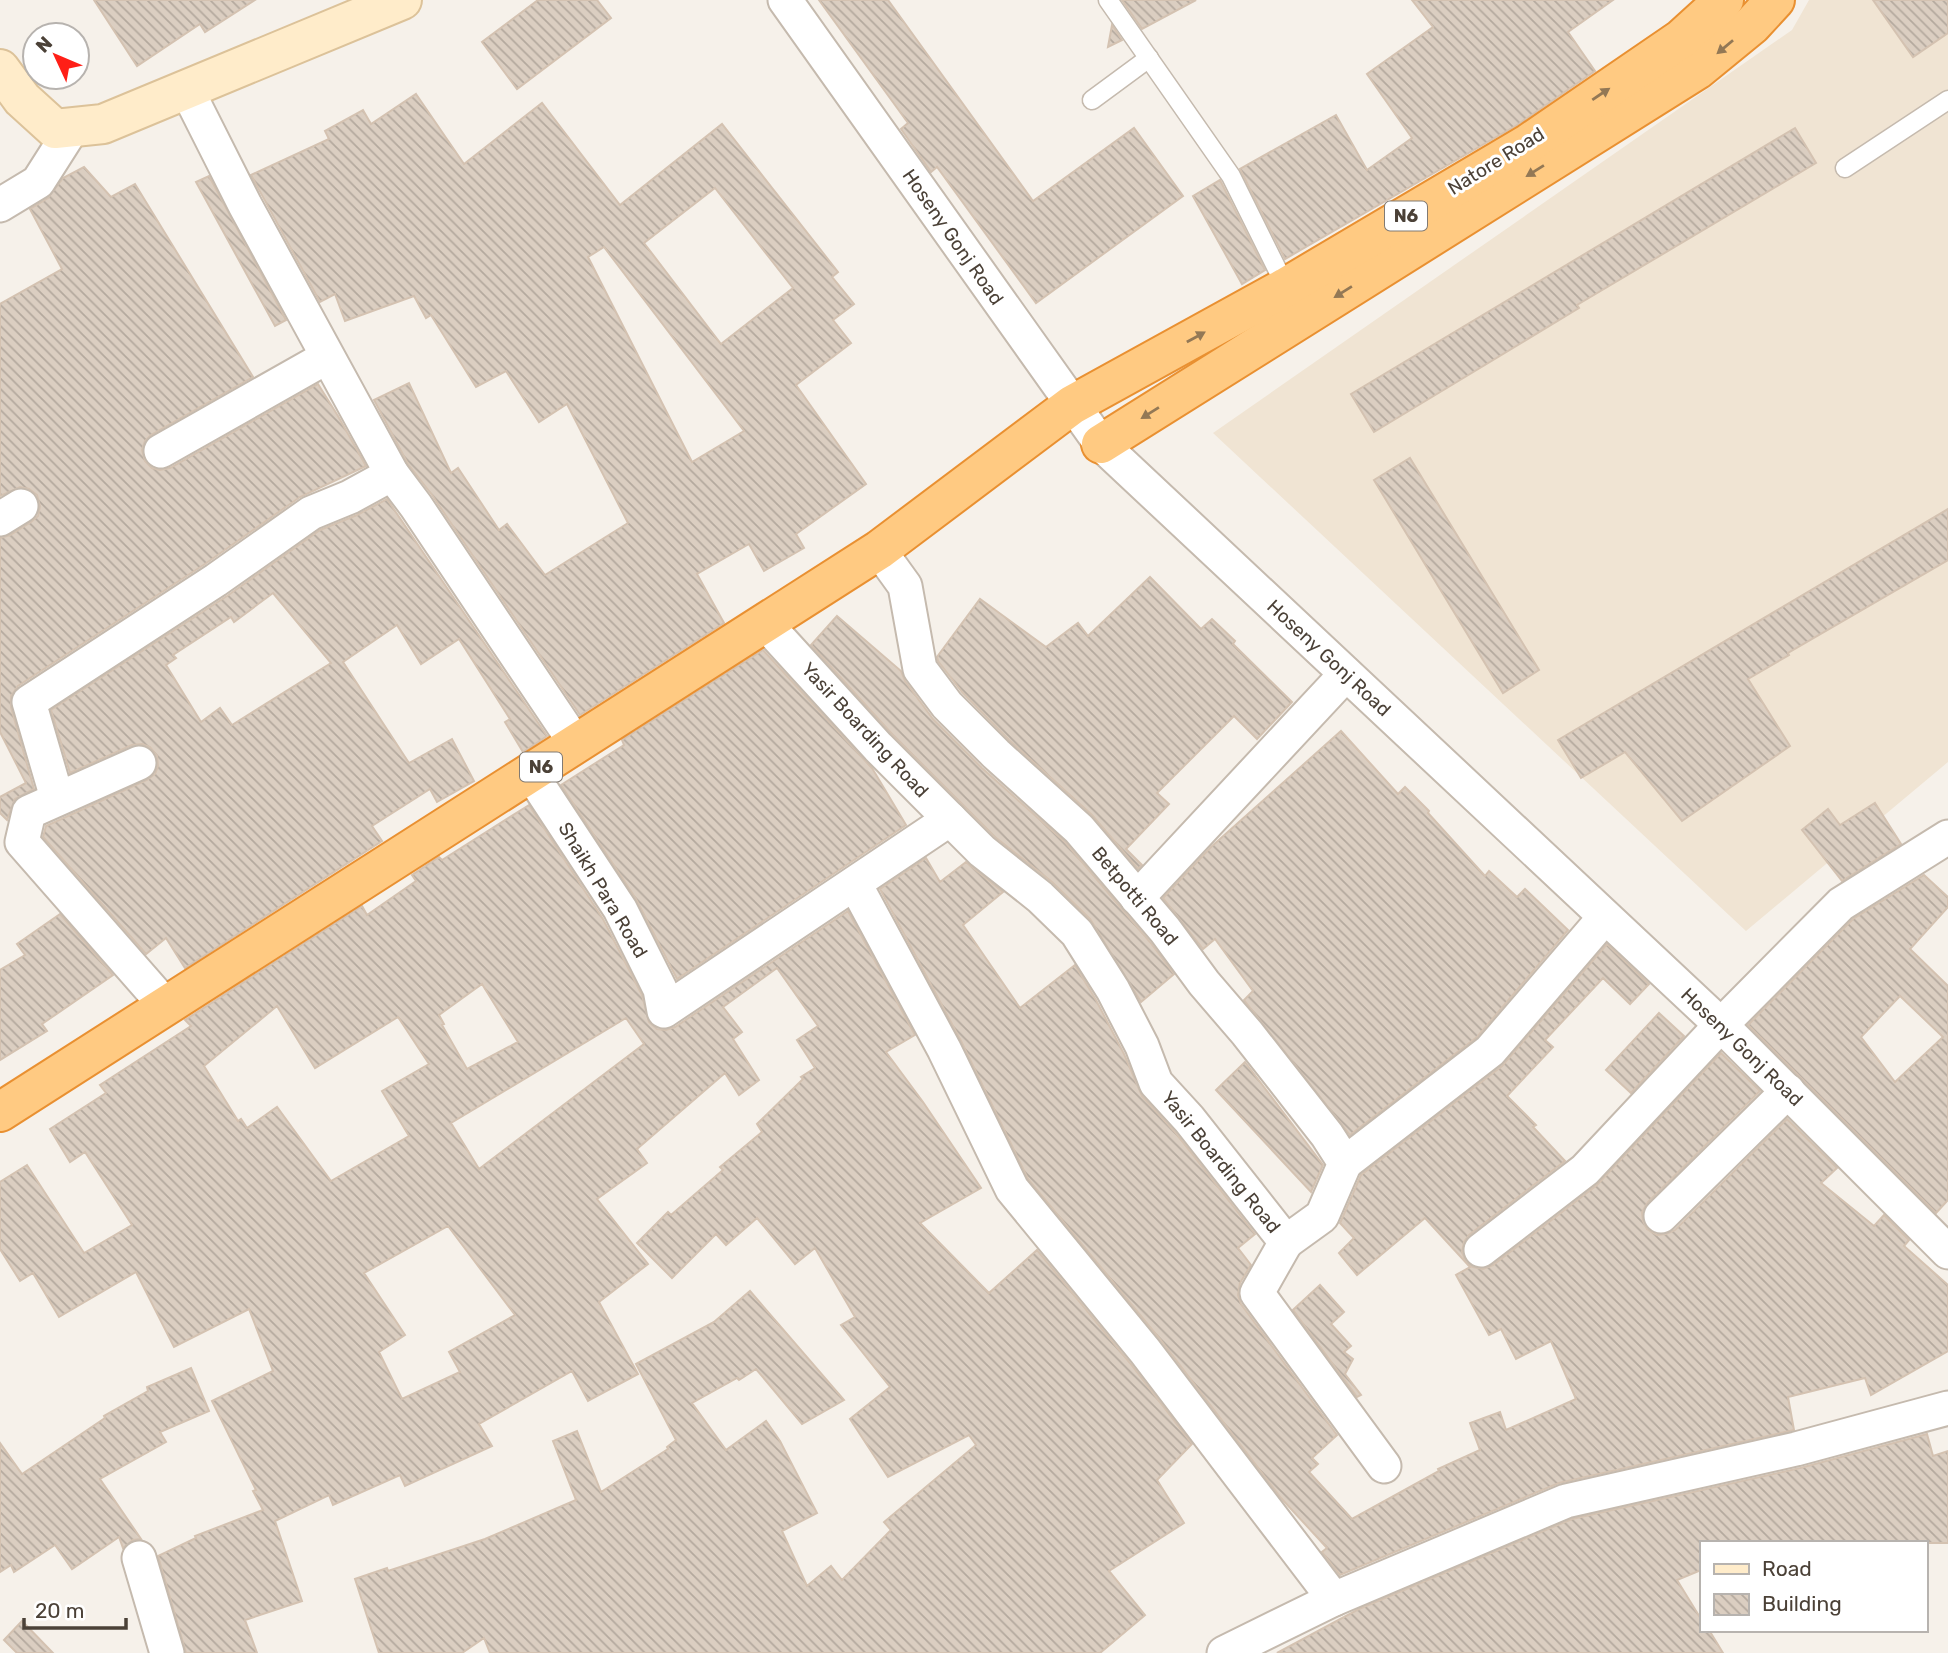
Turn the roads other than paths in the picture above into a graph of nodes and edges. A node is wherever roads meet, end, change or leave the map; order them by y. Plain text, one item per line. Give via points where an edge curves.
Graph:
1 (402, 0) edge
2 (785, 0) edge
3 (1108, 0) edge
4 (1724, 0) edge
5 (1775, 0) edge
6 (1149, 58) junction
7 (0, 69) edge
8 (187, 90) junction
9 (1093, 100) dead end
10 (1948, 100) edge
11 (74, 127) junction
12 (1844, 168) dead end
13 (0, 205) edge
14 (1286, 287) junction
15 (327, 357) junction
16 (1072, 405) junction
17 (1101, 444) junction
18 (162, 451) dead end
19 (392, 474) junction
20 (879, 550) junction
21 (765, 623) junction
22 (1346, 674) junction
23 (576, 744) junction
24 (139, 763) dead end
25 (530, 774) junction
26 (57, 798) junction
27 (950, 819) junction
28 (1948, 837) edge
29 (855, 884) junction
30 (1137, 898) junction
31 (1605, 917) junction
32 (165, 1005) junction
33 (1721, 1025) junction
34 (1787, 1091) junction
35 (0, 1112) edge
36 (1345, 1163) junction
37 (1661, 1216) dead end
38 (1286, 1241) junction
39 (1480, 1250) dead end
40 (1948, 1252) edge
41 (1948, 1408) edge
42 (1384, 1466) dead end
43 (139, 1558) dead end
44 (1334, 1599) junction
45 (167, 1653) edge
46 (1224, 1653) edge

1 - 8 main road
2 - 16 street, Hoseny Gonj Road
3 - 6 lane
14 -> 4 highway, Natore Road / N6 via 1528,143 1681,39
5 -> 17 highway via 1697,70
6 - 9 lane
6 - 14 lane via 1231,176
7 - 11 main road via 22,99 55,128
8 - 11 main road via 103,124
8 - 15 street
10 - 12 lane
11 - 13 street via 38,182
16 -> 14 highway, Natore Road / N6
15 - 18 street
15 - 19 street
16 - 17 street, Hoseny Gonj Road
16 - 20 highway, N6
17 - 22 street, Hoseny Gonj Road
19 - 23 street
19 - 26 street via 311,513 29,702
20 - 21 highway, N6
20 - 30 street, Betpotti Road via 905,586 920,669 947,705 1079,829
21 - 23 highway, N6
21 - 27 street, Yasir Boarding Road
22 - 30 street
22 - 31 street, Hoseny Gonj Road
23 - 25 highway, N6
24 - 26 street
25 - 29 street, Shaikh Para Road via 620,909 660,989 664,1011
25 - 32 highway, N6
26 - 32 street via 29,811 22,842
27 - 29 street
27 - 38 street, Yasir Boarding Road via 1077,933 1113,990 1156,1083
28 - 33 street via 1841,904
29 - 44 street via 944,1049 1012,1189 1145,1351
30 - 36 street, Betpotti Road via 1277,1070
31 - 33 street, Hoseny Gonj Road
31 - 36 street via 1490,1051
32 - 35 highway, N6
33 - 34 street, Hoseny Gonj Road
33 - 39 street via 1585,1170
34 - 37 street
34 - 40 street, Hoseny Gonj Road
36 - 38 street via 1322,1216
38 - 42 street, Yasir Boarding Road via 1257,1293
41 - 44 street via 1796,1449 1566,1501
43 - 45 street
44 - 46 street

